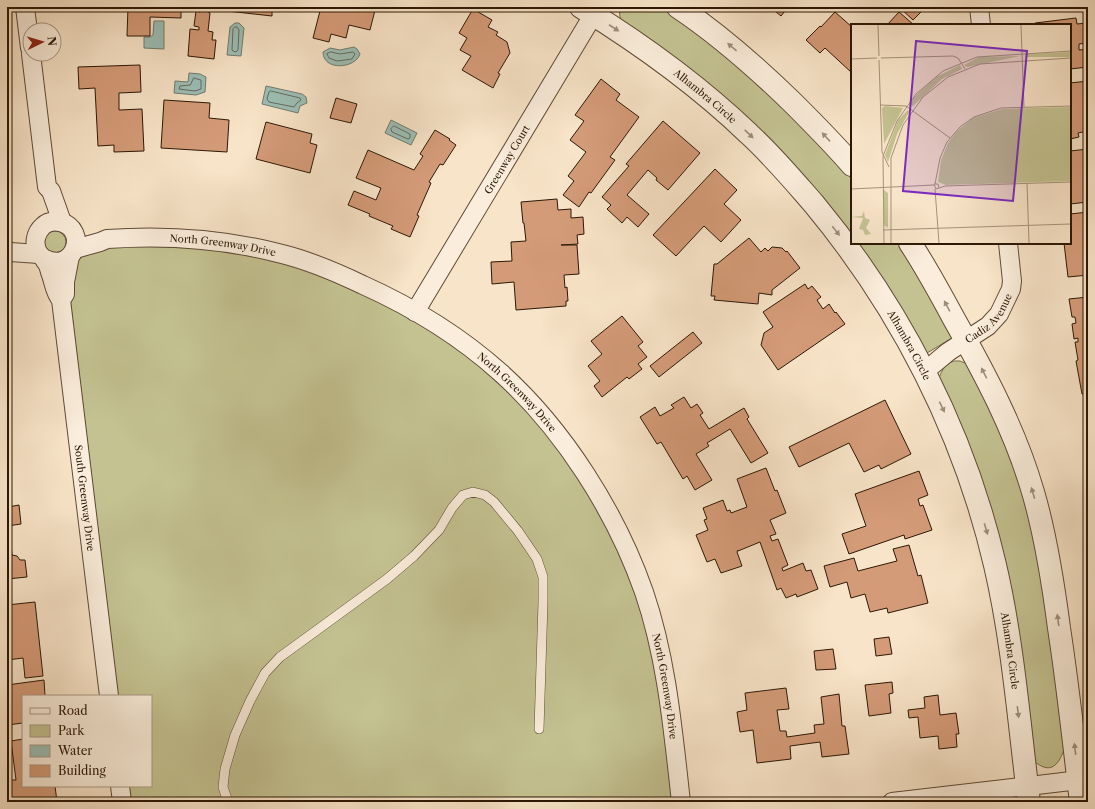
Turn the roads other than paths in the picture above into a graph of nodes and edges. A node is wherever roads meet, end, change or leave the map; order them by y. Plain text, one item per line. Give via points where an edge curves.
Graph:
1 (25, 7) edge
2 (678, 7) edge
3 (979, 7) edge
4 (591, 10) edge
5 (27, 22) edge
6 (981, 24) edge
7 (32, 62) edge
8 (851, 164) edge
9 (47, 186) junction
10 (67, 226) junction
11 (38, 233) junction
12 (107, 239) junction
13 (911, 244) edge
14 (1008, 244) edge
15 (7, 246) edge
16 (7, 250) edge
17 (72, 253) junction
18 (42, 256) junction
19 (61, 300) junction
20 (415, 312) junction
21 (966, 340) junction
22 (924, 372) junction
23 (109, 695) edge
24 (538, 729) dead end
25 (1083, 780) edge
26 (120, 787) edge
27 (1028, 794) edge
28 (122, 802) edge
29 (228, 802) edge
30 (681, 802) edge
31 (892, 802) edge
32 (1081, 802) edge

1 - 5 street
8 -> 2 street via 753,65
3 - 6 street
4 - 20 street, Greenway Court
4 -> 22 street, Alhambra Circle via 694,86 773,157 829,222 858,261 900,325
7 - 9 street
9 - 10 street
9 - 11 street via 43,192 42,217
10 - 11 street via 55,221 49,222 43,225
10 - 12 street, North Greenway Drive via 100,234
10 - 17 street via 76,239
11 - 15 street
11 - 18 street via 35,242
12 - 17 street, North Greenway Drive
12 - 20 street, North Greenway Drive via 199,240 279,253 340,274
21 -> 13 street
14 - 21 street, Cadiz Avenue via 1011,289 995,320
16 - 18 street
17 - 18 street via 62,262 55,262
17 - 19 street, South Greenway Drive via 65,282 65,294
18 - 19 street, South Greenway Drive via 51,274 56,295
19 - 23 street, South Greenway Drive
20 - 30 street, North Greenway Drive via 474,352 516,388 556,432 608,513 635,569 652,616 668,693
21 - 22 street, Cadiz Avenue
25 -> 21 street via 1038,511 1014,438 990,383
22 -> 27 street, Alhambra Circle via 964,460 993,557 1007,629
24 - 29 lane via 543,578 537,559 518,531 494,502 485,495 473,492 462,496 439,530 414,556 280,657 265,673 235,735 224,787
25 - 27 street
25 - 32 street
26 - 28 street
27 - 31 street

